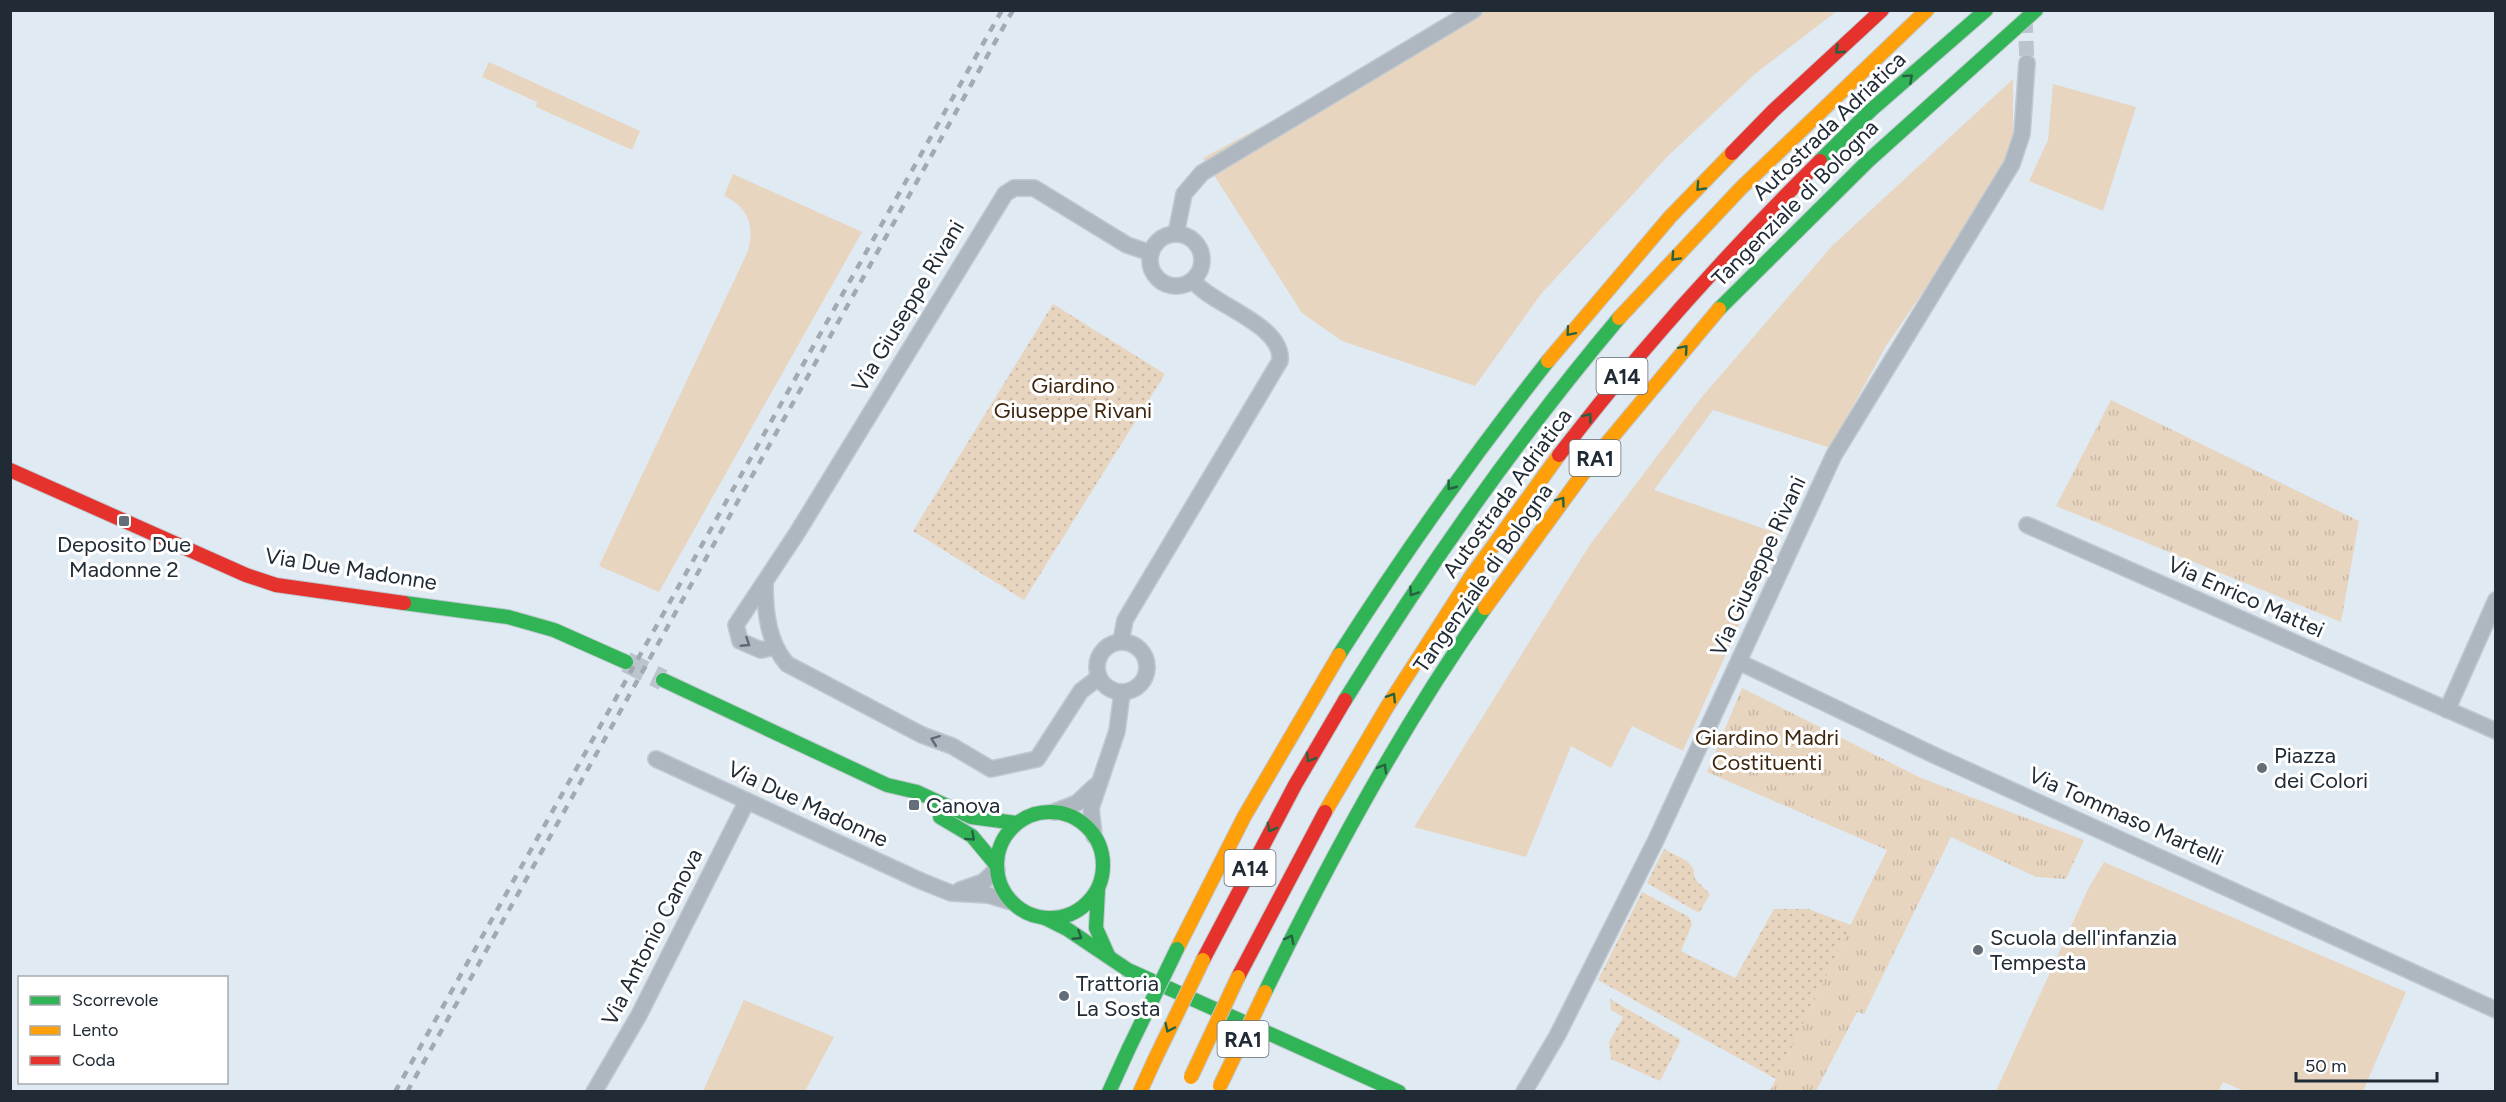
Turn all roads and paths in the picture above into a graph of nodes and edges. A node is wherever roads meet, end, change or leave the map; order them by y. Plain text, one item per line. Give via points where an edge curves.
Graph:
1 (1474, 10) edge
2 (1882, 10) edge
3 (1927, 10) edge
4 (1986, 10) edge
5 (2041, 15) edge
6 (2027, 63) tunnel mouth
7 (1176, 234) junction
8 (1151, 253) junction
9 (1193, 281) junction
10 (10, 470) edge
11 (2027, 525) dead end
12 (765, 584) junction
13 (2496, 600) edge
14 (1121, 641) junction
15 (774, 646) junction
16 (626, 662) tunnel mouth
17 (1739, 662) junction
18 (1098, 678) junction
19 (663, 680) tunnel mouth
20 (1122, 693) junction
21 (2447, 710) junction
22 (2496, 731) edge
23 (656, 759) dead end
24 (1099, 781) junction
25 (887, 784) junction
26 (747, 801) junction
27 (1054, 812) junction
28 (1016, 823) junction
29 (1094, 836) junction
30 (997, 867) junction
31 (942, 889) junction
32 (1098, 890) junction
33 (1011, 902) junction
34 (1045, 918) junction
35 (1109, 957) junction
36 (2496, 1010) edge
37 (1219, 1089) edge
38 (594, 1092) edge
39 (1109, 1092) edge
40 (1140, 1092) edge
41 (1184, 1092) edge
42 (1399, 1092) edge
43 (1524, 1092) edge

1 - 7 street via 1202,173 1184,194
2 -> 39 main road, bridge via 1663,225 1565,338 1452,483 1388,574 1237,828
3 -> 40 main road, Autostrada Adriatica / A14, bridge via 1768,159 1635,300 1526,434 1456,529 1347,693 1299,777 1203,960
41 -> 4 main road, Autostrada Adriatica / A14, bridge via 1238,977 1330,802 1446,611 1551,465 1659,332 1797,183
37 -> 5 main road, Tangenziale di Bologna / RA1, bridge via 1317,886 1389,757 1522,553 1592,461 1729,297 1843,183 1874,166
6 - 17 street, Via Giuseppe Rivani via 2022,134 2012,164 1834,455
7 - 8 street via 1159,240
7 - 9 street via 1189,237 1201,251 1201,267
8 - 9 street via 1151,269 1161,281 1176,286
8 - 12 street, Via Giuseppe Rivani via 1127,245 1034,188 1014,188 1005,194
9 - 14 street via 1271,334 1280,349 1280,361 1125,620
10 - 16 main road, Via Due Madonne via 276,585 508,617 554,630
11 - 21 street, Via Enrico Mattei
12 - 15 street
12 -> 15 street, Via Giuseppe Rivani via 736,625 736,631 740,641 754,649
13 - 21 street
14 - 18 street via 1101,652 1096,667
14 - 20 street via 1138,647 1144,654 1147,671 1139,686
18 -> 15 street via 1081,691 1037,759 994,769 797,671
17 - 36 street, Via Tommaso Martelli via 1936,756
17 - 43 street, Via Giuseppe Rivani via 1645,861 1557,1036
18 - 20 street via 1107,688
19 - 25 main road, Via Due Madonne
20 - 24 street via 1117,731
21 - 22 street, Via Enrico Mattei
23 - 26 street, Via Due Madonne
24 - 27 street via 1077,803
24 - 29 street via 1091,808
25 - 28 main road, Via Due Madonne via 904,785 977,819
25 -> 30 main road, Via Due Madonne via 897,796 966,831
26 - 31 street, Via Due Madonne
26 - 38 street, Via Antonio Canova via 639,1015
27 - 28 main road via 1040,812
27 - 29 main road via 1081,822
28 - 30 main road via 1001,842
29 - 32 main road via 1102,857
30 - 31 street, Via Due Madonne via 972,887
30 - 33 main road via 999,883
31 - 33 street, Via Due Madonne
32 - 34 main road via 1077,911
32 - 35 main road via 1096,928
33 - 34 main road via 1022,911
34 -> 35 main road
35 - 42 main road via 1138,975

